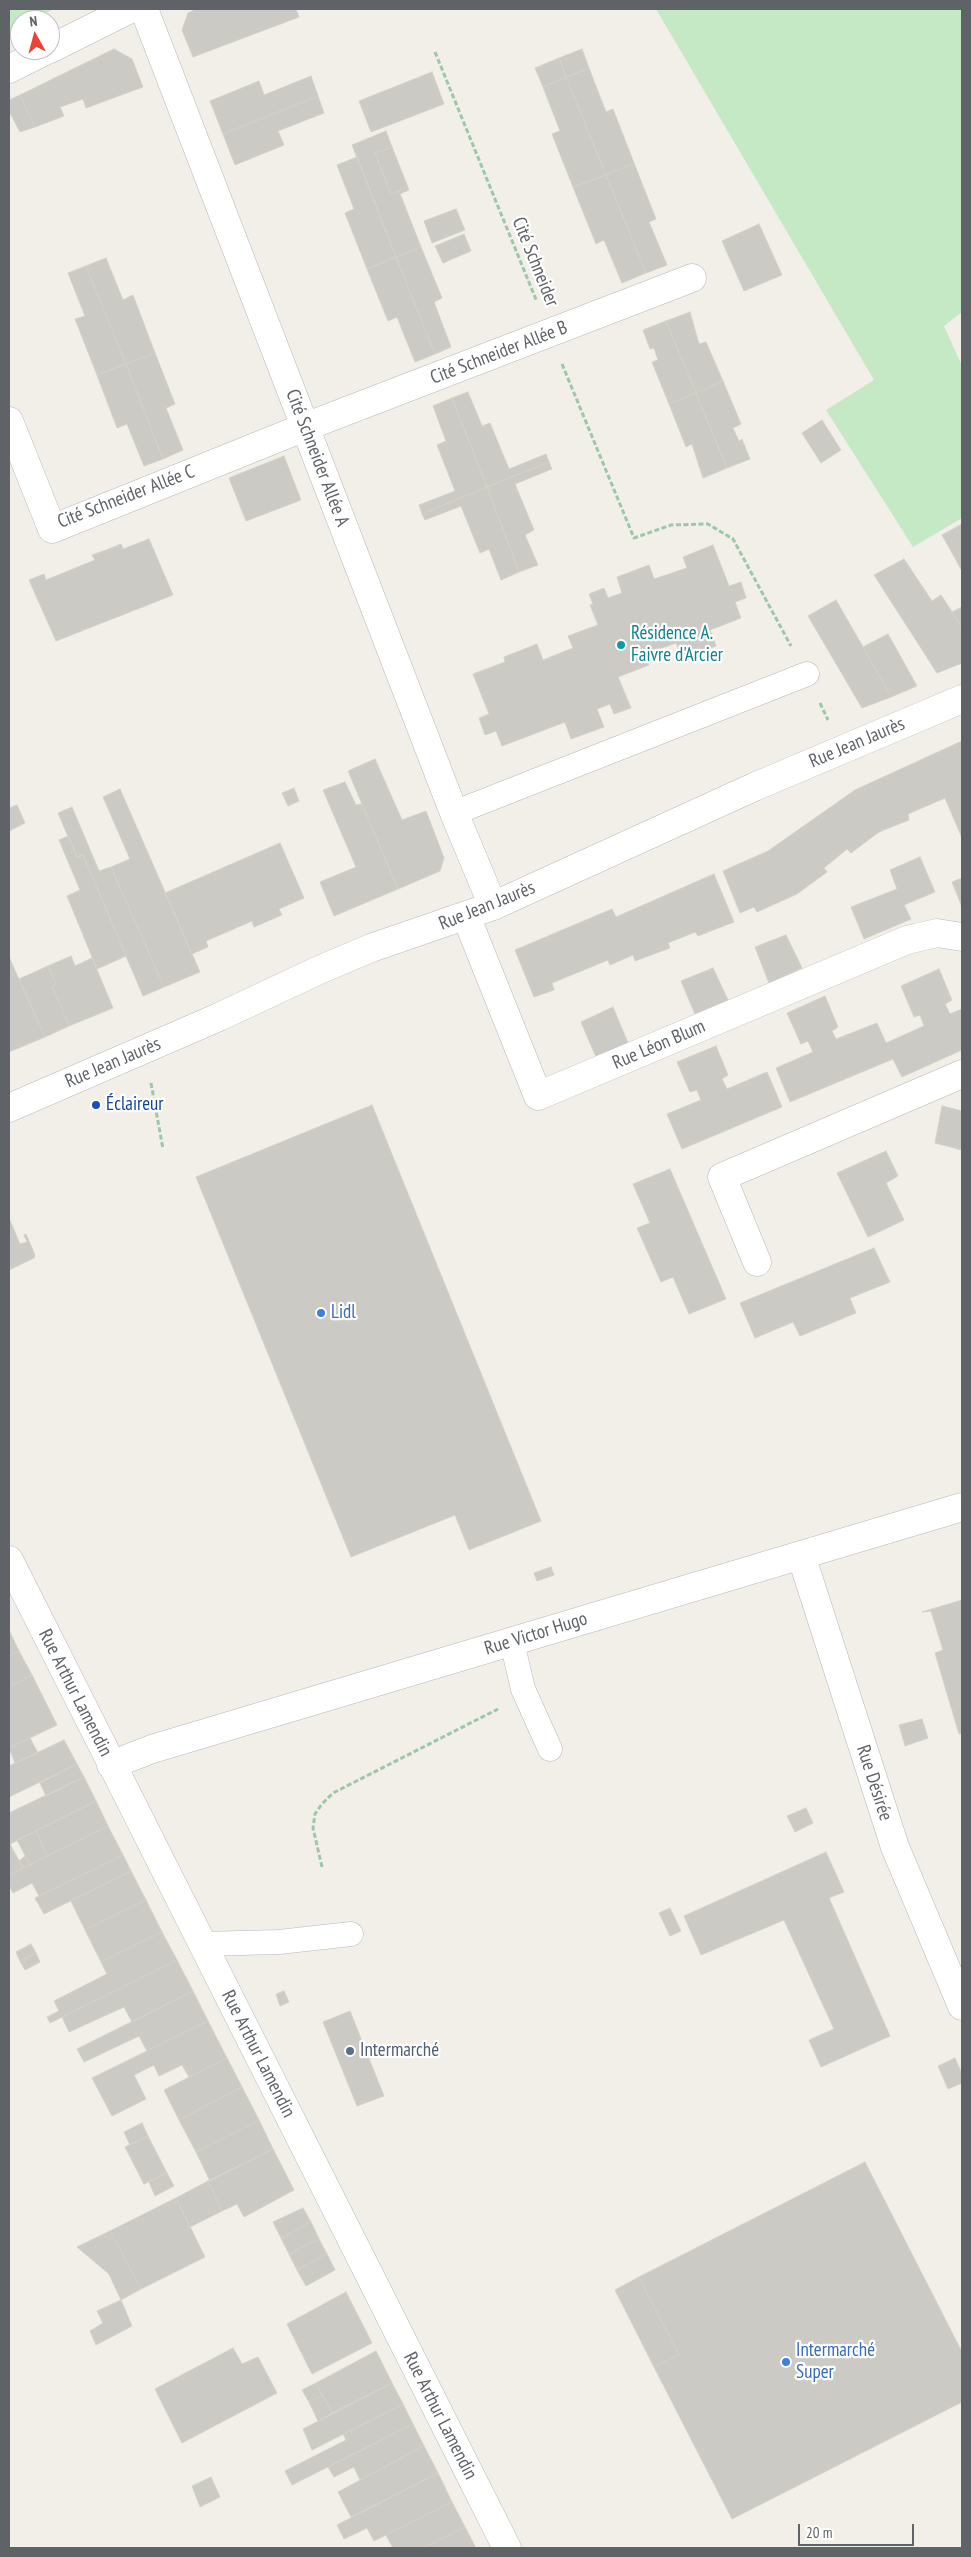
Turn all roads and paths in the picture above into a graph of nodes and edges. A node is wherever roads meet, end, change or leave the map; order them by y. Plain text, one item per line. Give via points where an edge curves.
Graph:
1 (130, 9) edge
2 (144, 9) edge
3 (60, 44) edge
4 (435, 52) dead end
5 (27, 60) edge
6 (9, 69) edge
7 (692, 278) dead end
8 (549, 333) junction
9 (9, 421) edge
10 (306, 427) junction
11 (807, 674) junction
12 (962, 699) edge
13 (842, 750) junction
14 (454, 813) junction
15 (493, 906) junction
16 (466, 916) junction
17 (962, 937) edge
18 (962, 1074) edge
19 (142, 1086) dead end
20 (9, 1108) edge
21 (164, 1149) dead end
22 (757, 1262) dead end
23 (962, 1507) edge
24 (800, 1555) junction
25 (9, 1560) edge
26 (512, 1642) junction
27 (496, 1700) dead end
28 (550, 1749) dead end
29 (111, 1765) junction
30 (322, 1867) dead end
31 (351, 1934) dead end
32 (201, 1944) junction
33 (962, 2006) edge
34 (507, 2548) edge

1 - 3 street
2 - 10 street, Cité Schneider Allée A
4 - 8 path, Cité Schneider
5 - 6 street
7 - 8 street, Cité Schneider Allée B
8 - 10 street, Cité Schneider Allée B
8 - 11 path, Cité Schneider via 634,538 671,525 708,524 733,539
9 - 10 street, Cité Schneider Allée C via 52,529
10 - 14 street, Cité Schneider Allée A
11 - 13 path
11 - 14 lane
12 - 13 street, Rue Jean Jaurès
13 - 15 street, Rue Jean Jaurès
14 - 15 street, Cité Schneider Allée A
15 - 16 street, Rue Jean Jaurès
16 - 17 street, Rue Léon Blum via 538,1096 907,940 937,933
16 - 20 street, Rue Jean Jaurès via 319,970
18 - 22 street via 722,1177
19 - 21 path via 151,1082
23 - 24 street, Rue Victor Hugo
24 - 26 street, Rue Victor Hugo
24 - 33 street, Rue Désirée via 895,1847
25 - 29 street, Rue Arthur Lamendin
26 - 28 lane via 522,1689
26 - 29 street, Rue Victor Hugo via 152,1749
27 - 30 path via 498,1709 488,1716 333,1793 315,1814 313,1828
29 - 32 street, Rue Arthur Lamendin
31 - 32 lane via 279,1942
32 - 34 street, Rue Arthur Lamendin

